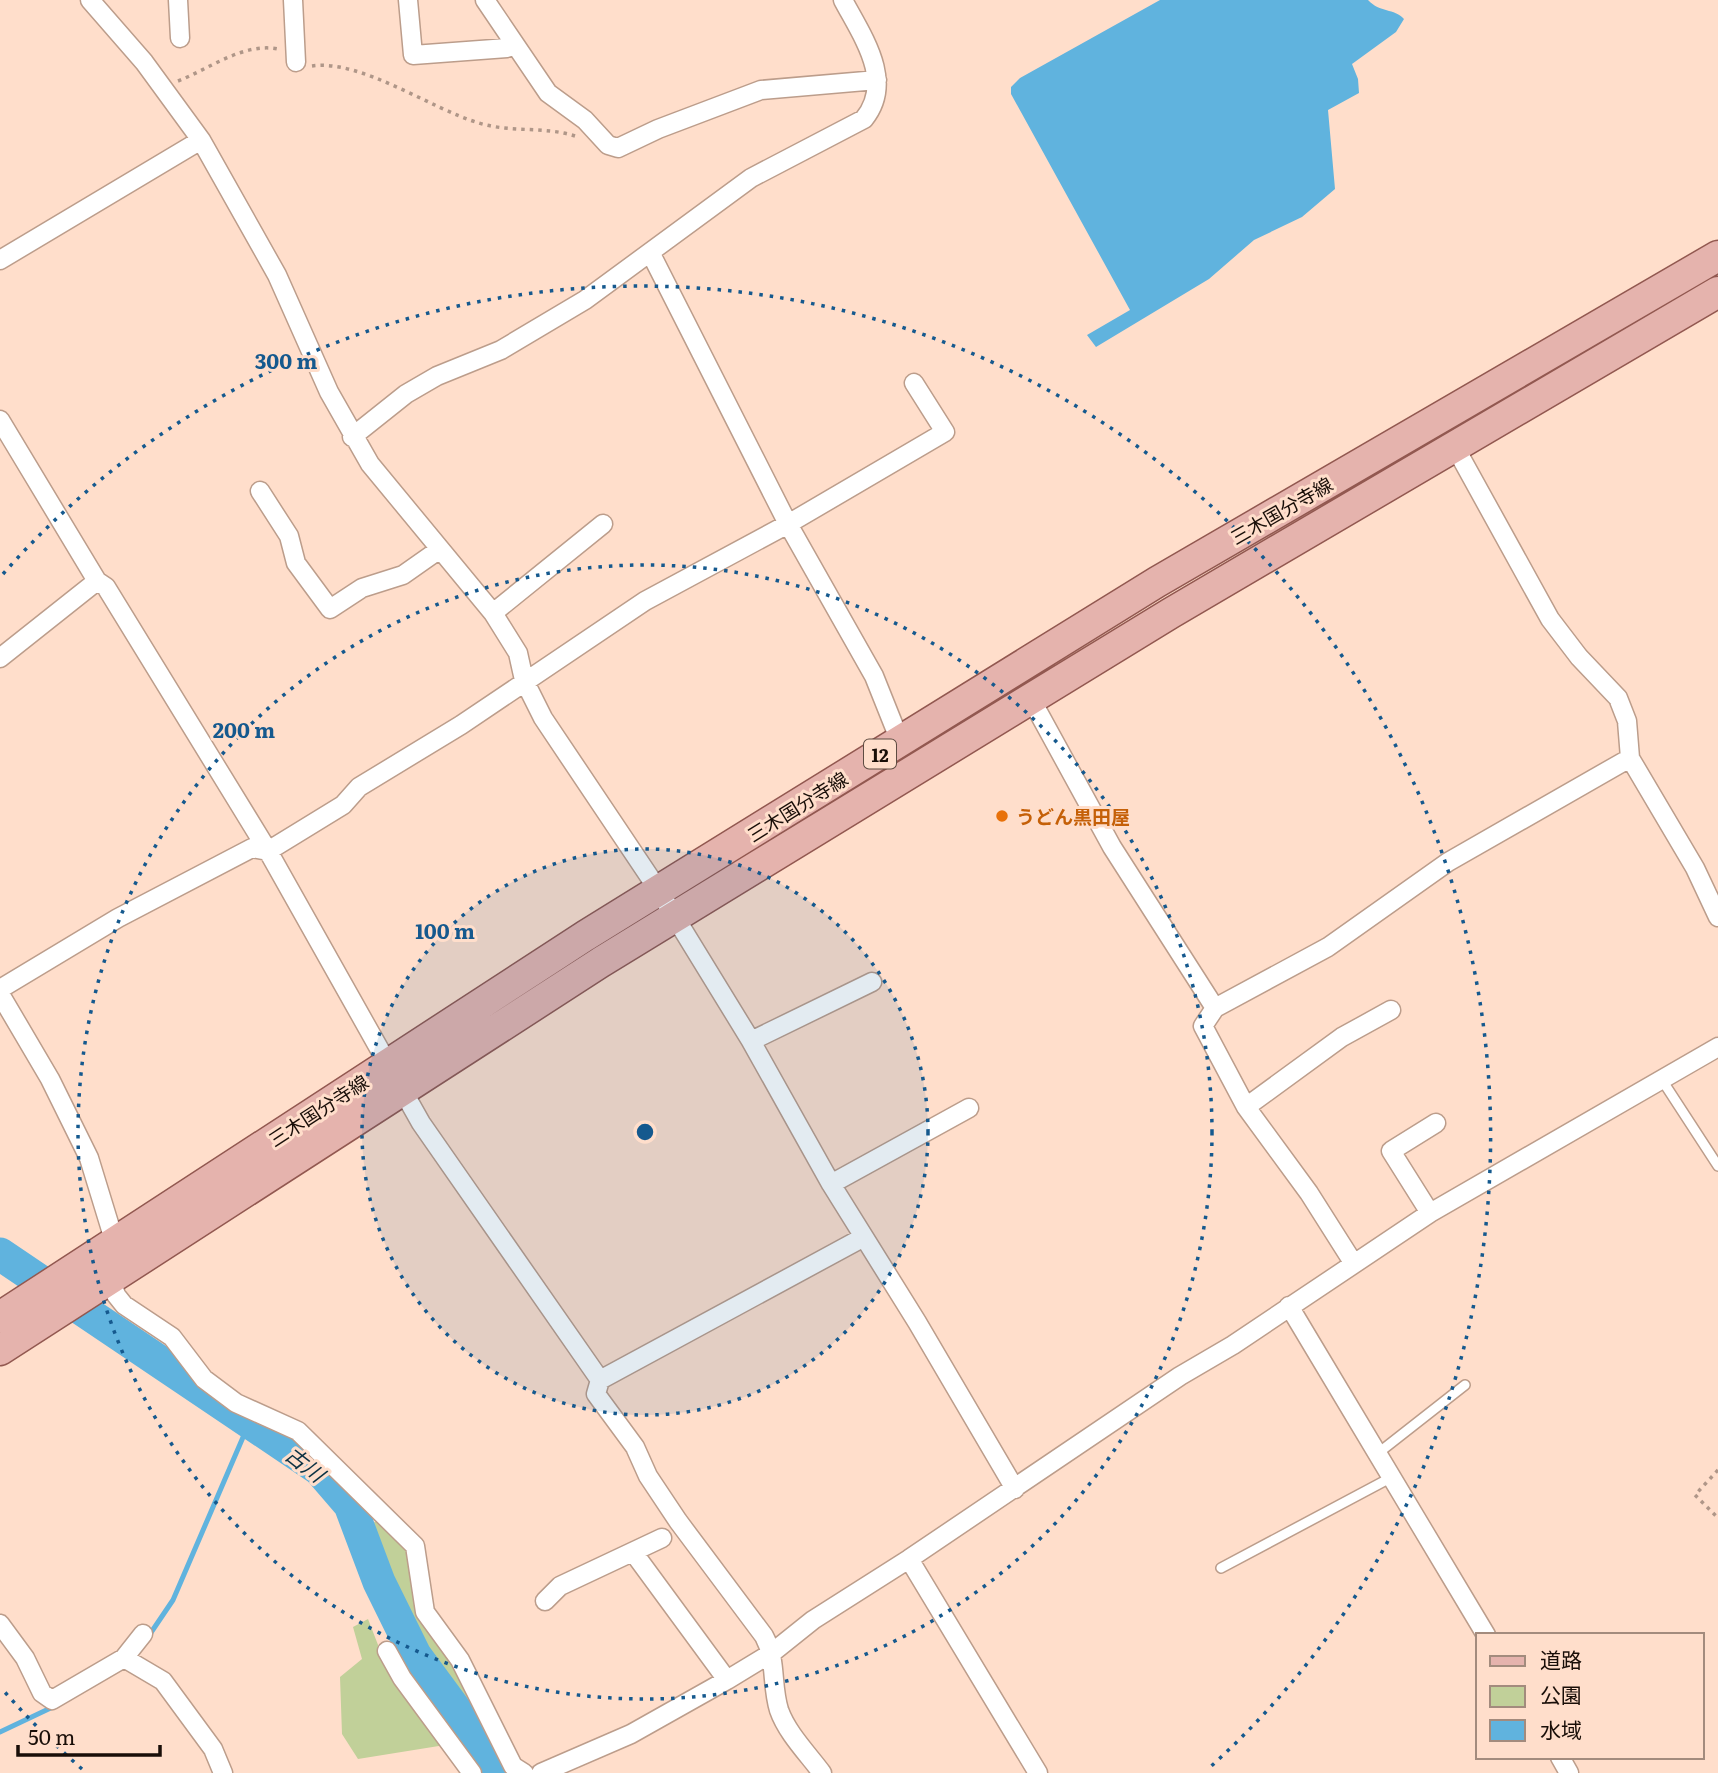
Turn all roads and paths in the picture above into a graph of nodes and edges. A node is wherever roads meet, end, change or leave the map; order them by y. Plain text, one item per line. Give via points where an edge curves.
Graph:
1 (90, 0) edge
2 (177, 0) edge
3 (293, 0) edge
4 (408, 0) edge
5 (485, 0) edge
6 (844, 0) edge
7 (180, 38) dead end
8 (507, 48) dead end
9 (296, 62) junction
10 (877, 80) junction
11 (163, 87) junction
12 (201, 140) junction
13 (608, 145) junction
14 (651, 254) junction
15 (1718, 256) edge
16 (0, 260) edge
17 (1718, 292) edge
18 (914, 383) dead end
19 (0, 420) edge
20 (352, 437) junction
21 (1455, 447) junction
22 (260, 491) dead end
23 (603, 524) dead end
24 (788, 524) junction
25 (440, 549) junction
26 (97, 581) junction
27 (493, 613) junction
28 (0, 658) edge
29 (524, 680) junction
30 (1031, 699) junction
31 (900, 741) junction
32 (1630, 758) junction
33 (268, 851) junction
34 (659, 891) junction
35 (675, 917) junction
36 (1718, 917) edge
37 (872, 982) dead end
38 (0, 992) edge
39 (1214, 1008) junction
40 (1391, 1010) dead end
41 (751, 1041) junction
42 (1718, 1047) edge
43 (388, 1064) junction
44 (1662, 1080) junction
45 (403, 1090) junction
46 (1246, 1107) junction
47 (969, 1108) dead end
48 (1436, 1123) dead end
49 (1718, 1166) edge
50 (831, 1184) junction
51 (1430, 1213) junction
52 (864, 1237) junction
53 (115, 1243) junction
54 (1354, 1264) junction
55 (110, 1279) junction
56 (1289, 1306) junction
57 (12, 1320) edge
58 (0, 1350) edge
59 (600, 1380) junction
60 (1465, 1385) dead end
61 (1377, 1454) junction
62 (1718, 1470) edge
63 (1392, 1477) junction
64 (1015, 1489) junction
65 (1718, 1518) edge
66 (662, 1538) dead end
67 (633, 1552) junction
68 (909, 1559) junction
69 (1221, 1568) dead end
70 (545, 1601) dead end
71 (0, 1624) edge
72 (1485, 1633) edge
73 (143, 1634) dead end
74 (387, 1651) dead end
75 (773, 1652) junction
76 (131, 1663) junction
77 (727, 1680) junction
78 (223, 1773) edge
79 (472, 1773) edge
80 (523, 1773) edge
81 (541, 1773) edge
82 (822, 1773) edge
83 (1038, 1773) edge

1 - 11 street
2 - 7 street
3 - 9 street
4 - 8 street via 413,55
5 - 13 street via 548,93 585,120
6 - 10 street via 873,56
9 - 11 path via 278,49 264,46
9 - 13 path via 306,67 344,67 480,124 515,131 564,132 599,149
10 - 13 street via 761,90 618,148
10 - 14 street via 872,109 864,119 751,178
11 - 12 street
12 - 16 street
12 - 20 street via 277,275
14 - 20 street via 502,349 406,394
14 - 24 street
15 - 31 main road, 三木国分寺線 / 12 via 1157,582
17 - 21 main road, 三木国分寺線 / 12
18 - 24 street via 945,432
19 - 26 street
20 - 25 street
21 - 30 main road, 三木国分寺線 / 12
21 - 32 street via 1550,619 1618,698 1627,721
22 - 25 street via 289,536 296,563 330,609 362,588 403,575
23 - 27 street
24 - 29 street via 645,601
24 - 31 street via 874,676
25 - 27 street
26 - 28 street
26 - 33 street via 106,586
27 - 29 street via 518,653
29 - 33 street via 359,787 344,805
29 - 34 street via 543,718
30 - 35 main road, 三木国分寺線 / 12
30 - 39 street via 1112,847
31 - 34 main road, 三木国分寺線 / 12
32 - 36 street via 1695,868
32 - 39 street via 1448,862 1328,947
33 - 38 street via 252,848 118,918
33 - 43 street
34 - 35 street
34 - 43 main road, 三木国分寺線 / 12
35 - 41 street
35 - 45 main road, 三木国分寺線 / 12
37 - 41 street
38 - 53 street via 89,1158
39 - 46 street via 1203,1026
40 - 46 street via 1342,1037
41 - 50 street
42 - 44 street
43 - 45 street
43 - 53 main road, 三木国分寺線 / 12
44 - 49 lane
44 - 51 street
45 - 55 main road, 三木国分寺線 / 12
45 - 59 street via 421,1124
46 - 54 street
47 - 50 street
48 - 51 street via 1391,1151
50 - 52 street
51 - 54 street
52 - 59 street
52 - 64 street
53 - 55 street
53 - 57 main road, 三木国分寺線 / 12 via 59,1279
54 - 56 street
55 - 57 main road, 三木国分寺線 / 12 via 82,1298
55 - 80 street via 124,1305 172,1337 204,1379 236,1403 298,1431 415,1546 425,1612 460,1660 513,1766
56 - 61 street
56 - 64 street
57 - 58 main road, 三木国分寺線 / 12
59 - 75 street via 596,1394 635,1447 648,1476
60 - 61 lane
61 - 63 street
62 - 65 path via 1695,1494
63 - 69 lane
63 - 72 street
64 - 68 street
66 - 67 street
67 - 70 street via 560,1586
67 - 77 street
68 - 75 street via 813,1620
68 - 83 street
71 - 76 street via 25,1658 42,1693 52,1700
73 - 76 street
74 - 79 street
75 - 77 street
75 - 82 street via 779,1710
76 - 78 street via 163,1681 213,1749
77 - 81 street via 631,1734

